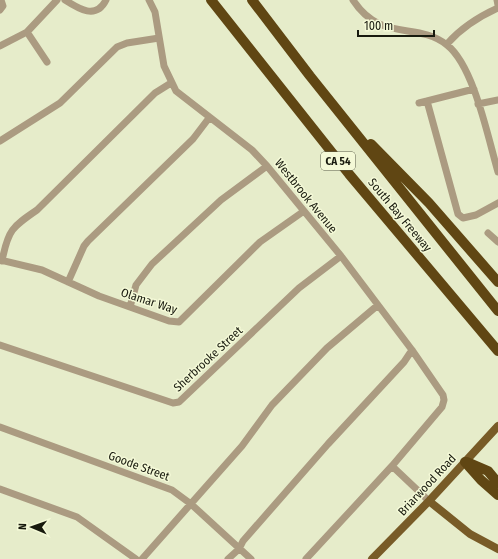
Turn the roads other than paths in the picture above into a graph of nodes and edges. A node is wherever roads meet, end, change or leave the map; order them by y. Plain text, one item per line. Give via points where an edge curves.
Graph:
1 (0, 0) edge
2 (57, 0) edge
3 (65, 0) edge
4 (106, 0) edge
5 (149, 0) edge
6 (211, 0) edge
7 (252, 0) edge
8 (353, 0) edge
9 (497, 0) edge
10 (498, 5) edge
11 (498, 8) edge
12 (0, 10) edge
13 (27, 32) junction
14 (159, 38) junction
15 (447, 44) junction
16 (0, 46) edge
17 (47, 62) dead end
18 (171, 83) junction
19 (474, 89) junction
20 (498, 100) edge
21 (427, 101) junction
22 (419, 103) dead end
23 (332, 104) junction
24 (478, 104) junction
25 (209, 118) junction
26 (0, 141) edge
27 (267, 166) junction
28 (498, 172) edge
29 (498, 203) edge
30 (304, 212) junction
31 (488, 233) dead end
32 (498, 242) edge
33 (341, 256) junction
34 (1, 260) edge
35 (68, 282) junction
36 (498, 282) edge
37 (378, 305) junction
38 (130, 307) junction
39 (498, 311) edge
40 (469, 318) junction
41 (0, 345) edge
42 (412, 350) junction
43 (498, 351) edge
44 (498, 360) edge
45 (498, 426) edge
46 (0, 427) edge
47 (465, 462) junction
48 (392, 466) junction
49 (498, 483) edge
50 (0, 489) edge
51 (498, 495) edge
52 (429, 501) junction
53 (191, 504) junction
54 (239, 549) junction
55 (498, 549) edge
56 (136, 559) edge
57 (142, 559) edge
58 (228, 559) edge
59 (251, 559) edge
60 (306, 559) edge
61 (372, 559) edge

1 - 12 street via 3,6
2 - 13 street
3 - 4 street via 85,12 92,12 98,10
5 - 14 street, Westbrook Avenue via 155,12
6 - 40 highway, South Bay Freeway / CA 54 via 322,141
7 - 23 highway, South Bay Freeway / CA 54
8 - 15 street via 378,24 431,37
9 - 10 street
11 - 15 street via 473,20
13 - 16 street
13 - 17 street
14 - 18 street, Westbrook Avenue via 164,66
14 - 26 street via 117,47 60,103
15 - 19 street via 464,65
18 - 25 street, Westbrook Avenue via 176,91
18 - 34 street via 155,93 36,210 18,223 6,240
19 - 21 street
19 - 24 street
20 - 24 street
21 - 22 street
21 - 29 street via 458,214 463,218 472,217
23 - 36 highway via 429,203
23 - 39 highway, South Bay Freeway / CA 54
24 - 28 street
25 - 27 street, Westbrook Avenue via 252,150
25 - 35 street via 193,139 88,241
27 - 30 street, Westbrook Avenue
27 - 38 street via 221,200 148,268 136,285
30 - 33 street, Westbrook Avenue
30 - 38 street, Olamar Way via 260,242 179,322
31 - 32 street
33 - 37 street, Westbrook Avenue
33 - 41 street, Sherbrooke Street via 299,288 179,402 174,403
34 - 35 street, Olamar Way via 32,266
35 - 38 street, Olamar Way
37 - 42 street, Westbrook Avenue
37 - 53 street via 327,348 276,400 242,446
40 - 43 highway, South Bay Freeway / CA 54
40 - 44 highway
42 - 48 street, Westbrook Avenue via 444,400 442,407
42 - 54 street via 243,541
45 - 47 main road, Briarwood Road
46 - 53 street, Goode Street via 172,490
47 - 49 highway via 488,471
47 - 51 highway
47 - 52 main road, Briarwood Road
48 - 52 street
48 - 60 street, Westbrook Avenue
50 - 56 street via 77,517
52 - 55 main road via 470,534
52 - 61 main road, Briarwood Road
53 - 54 street, Goode Street
53 - 57 street
54 - 58 street
54 - 59 street, Goode Street

